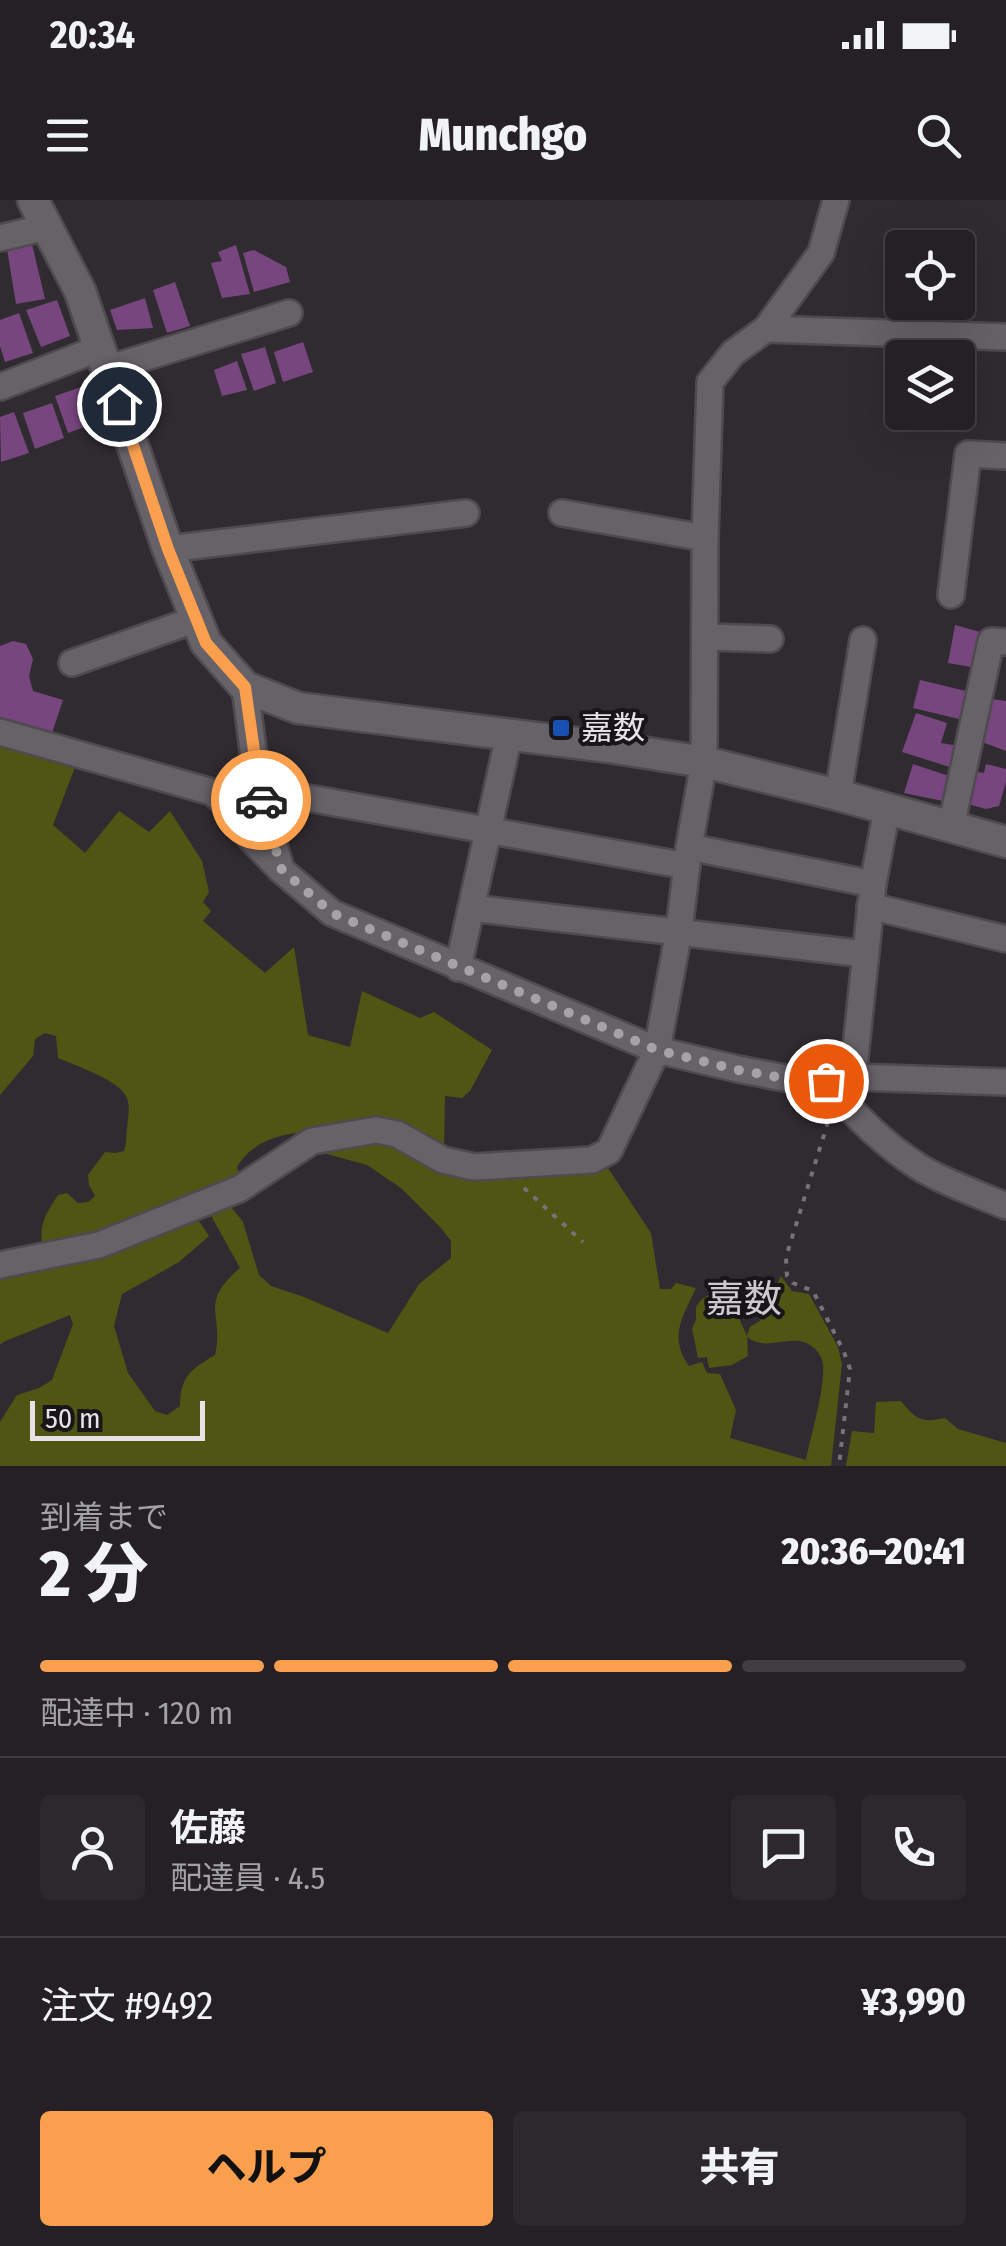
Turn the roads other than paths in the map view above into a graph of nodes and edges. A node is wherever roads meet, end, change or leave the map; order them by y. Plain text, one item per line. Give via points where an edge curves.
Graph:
1 (836, 200) edge
2 (40, 213) edge
3 (0, 238) edge
4 (289, 312) dead end
5 (766, 329) junction
6 (1006, 337) edge
7 (104, 359) junction
8 (0, 387) edge
9 (1006, 456) edge
10 (466, 513) dead end
11 (562, 513) dead end
12 (705, 538) junction
13 (168, 549) junction
14 (950, 594) dead end
15 (197, 619) junction
16 (705, 637) junction
17 (770, 639) dead end
18 (862, 640) dead end
19 (1006, 642) edge
20 (72, 663) dead end
21 (245, 687) junction
22 (0, 732) edge
23 (509, 735) junction
24 (704, 762) junction
25 (258, 789) junction
26 (838, 795) junction
27 (887, 808) junction
28 (951, 828) junction
29 (487, 831) junction
30 (1006, 842) edge
31 (688, 856) junction
32 (282, 870) junction
33 (871, 895) junction
34 (471, 908) junction
35 (679, 931) junction
36 (1006, 940) edge
37 (866, 954) junction
38 (458, 968) junction
39 (657, 1050) junction
40 (1006, 1082) edge
41 (838, 1084) junction
42 (1006, 1206) edge
43 (0, 1265) edge

1 - 5 street via 821,254
2 - 3 street
2 - 7 street via 80,291
4 - 7 street
5 - 6 street
5 - 12 street via 710,382
7 - 8 street
7 - 13 street
9 - 14 street via 968,454
10 - 13 street
11 - 12 street
12 - 16 street
13 - 15 street
15 - 20 street
15 - 21 street via 206,643
16 - 17 street
16 - 24 street
18 - 26 street
19 - 28 street via 992,642
21 - 23 street via 298,708
21 - 25 street
22 - 32 street via 212,792
23 - 24 street
23 - 29 street
24 - 26 street
24 - 31 street
25 - 29 street
25 - 32 street
26 - 27 street
27 - 28 street
27 - 33 street
28 - 30 street
29 - 31 street
29 - 34 street
31 - 33 street
31 - 35 street
32 - 38 street via 332,913
33 - 36 street
33 - 37 street
34 - 35 street
34 - 38 street
35 - 37 street
35 - 39 street
37 - 41 street
38 - 39 street
39 - 41 street
39 - 43 street via 609,1152 592,1160 474,1167 376,1130 312,1141 239,1189 99,1245
40 - 41 street
41 - 42 street via 854,1115 888,1145 921,1168

